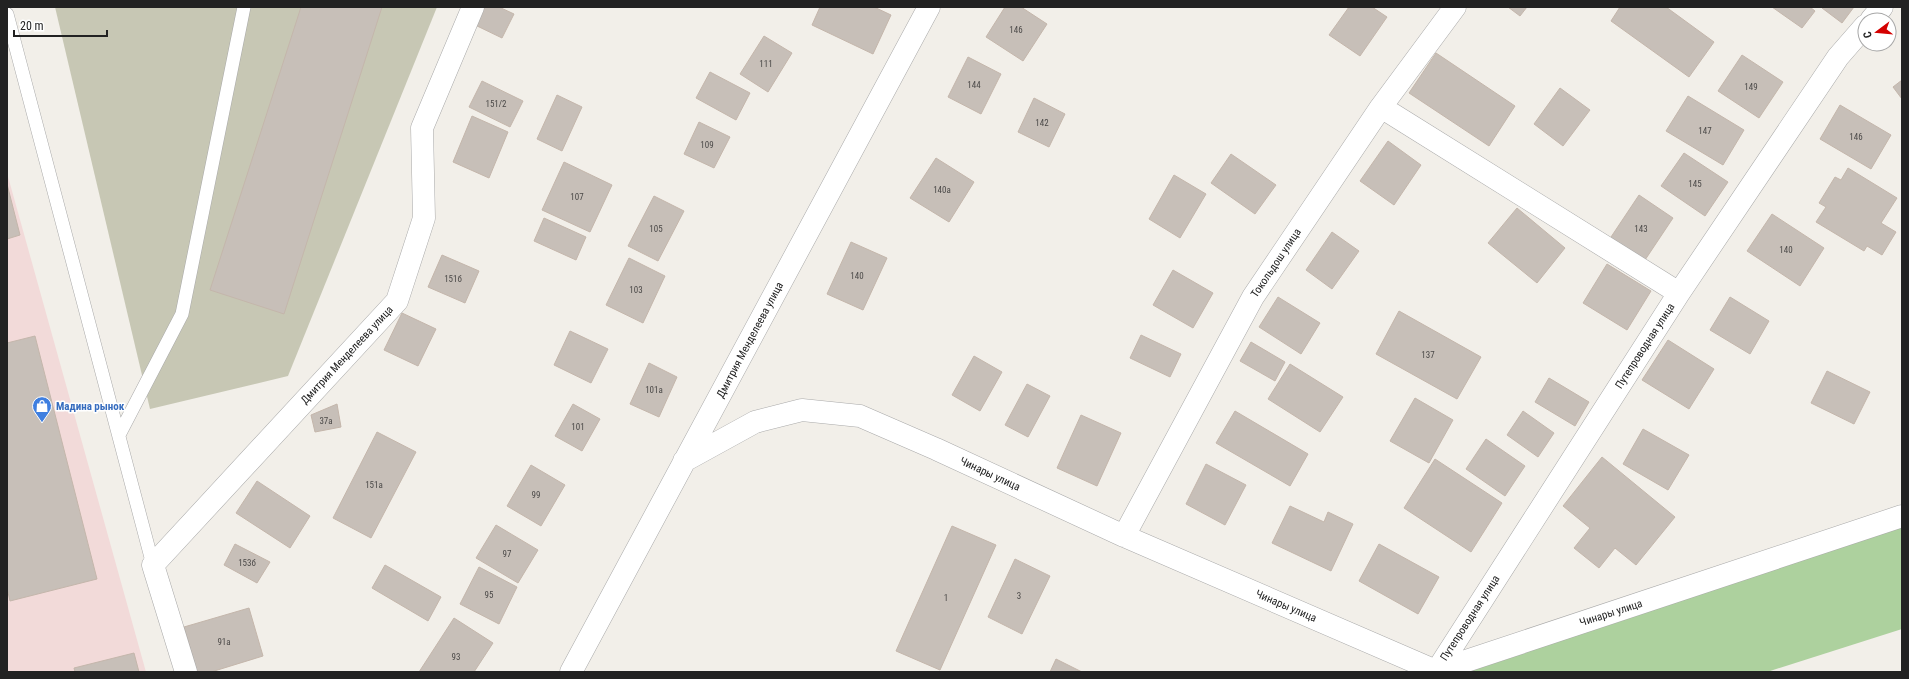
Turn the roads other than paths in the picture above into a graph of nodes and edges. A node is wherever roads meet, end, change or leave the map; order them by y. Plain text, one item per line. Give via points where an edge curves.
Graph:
1 (244, 7) edge
2 (473, 7) edge
3 (929, 7) edge
4 (1455, 7) edge
5 (7, 14) edge
6 (1857, 35) edge
7 (1380, 107) junction
8 (1679, 293) junction
9 (120, 435) junction
10 (684, 461) junction
11 (1902, 516) edge
12 (1124, 536) junction
13 (154, 565) junction
14 (186, 672) edge
15 (571, 672) edge
16 (1436, 672) edge

1 - 9 lane via 182,314
2 - 13 street, Дмитрия Менделеева улица via 422,128 424,218 397,301
3 - 10 street, Дмитрия Менделеева улица
4 - 7 street, Токольдош улица
5 - 9 lane
6 - 8 street, Путепроводная улица via 1838,57
7 - 8 street
7 - 12 street, Токольдош улица via 1252,296
8 - 16 street, Путепроводная улица
9 - 13 lane
10 - 12 street, Чинары улица via 755,422 802,410 860,416
10 - 15 street, Дмитрия Менделеева улица
11 - 16 street, Чинары улица
12 - 16 street, Чинары улица
13 - 14 street

